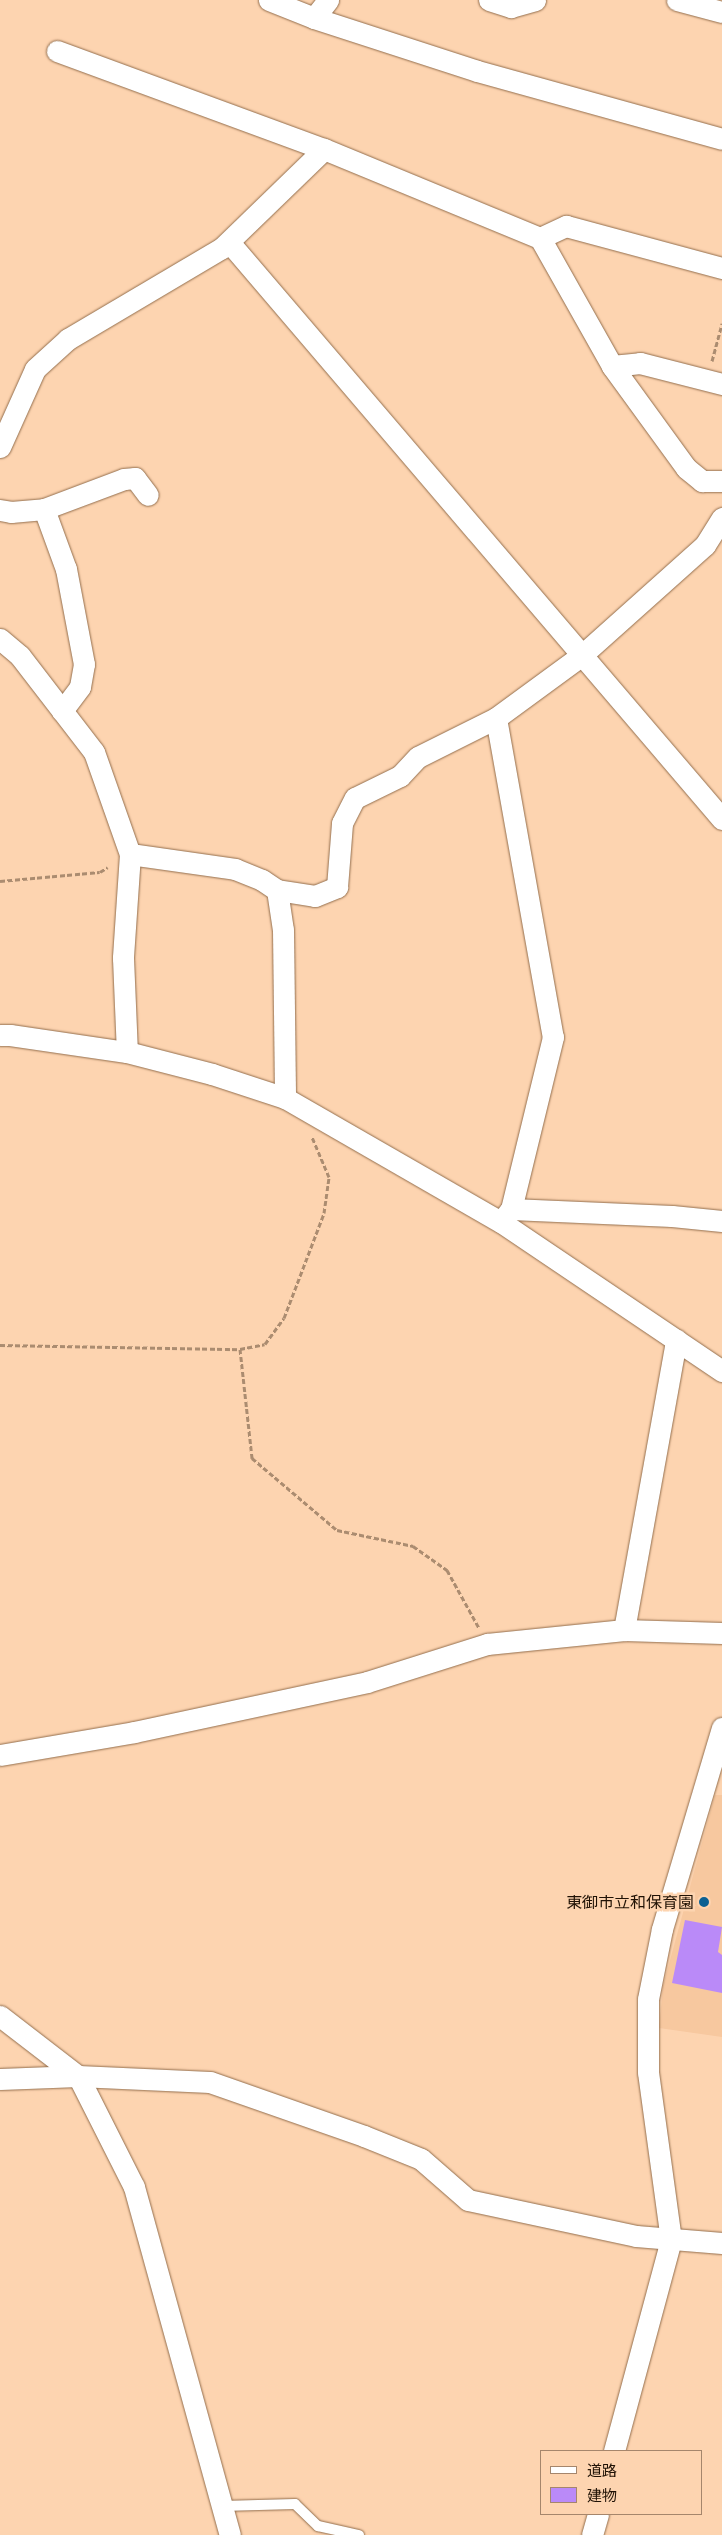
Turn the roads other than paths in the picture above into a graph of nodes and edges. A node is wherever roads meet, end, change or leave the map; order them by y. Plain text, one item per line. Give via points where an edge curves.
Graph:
1 (269, 0) edge
2 (328, 0) edge
3 (489, 0) edge
4 (535, 0) edge
5 (677, 0) edge
6 (722, 12) edge
7 (314, 18) junction
8 (57, 51) dead end
9 (722, 139) edge
10 (324, 149) junction
11 (540, 238) junction
12 (229, 242) junction
13 (722, 268) edge
14 (612, 366) junction
15 (714, 382) edge
16 (0, 447) edge
17 (722, 481) edge
18 (148, 495) dead end
19 (44, 509) junction
20 (0, 510) edge
21 (722, 518) edge
22 (0, 639) edge
23 (582, 655) junction
24 (62, 711) junction
25 (496, 718) junction
26 (722, 819) edge
27 (130, 854) junction
28 (277, 890) junction
29 (0, 1035) edge
30 (127, 1052) junction
31 (285, 1098) junction
32 (506, 1215) junction
33 (722, 1221) edge
34 (676, 1340) junction
35 (722, 1371) edge
36 (624, 1630) junction
37 (722, 1633) edge
38 (722, 1728) edge
39 (0, 1755) edge
40 (716, 1767) edge
41 (0, 2016) edge
42 (78, 2076) junction
43 (0, 2079) edge
44 (671, 2240) junction
45 (722, 2243) edge
46 (614, 2450) edge
47 (222, 2506) junction
48 (598, 2515) edge
49 (230, 2535) edge
50 (359, 2535) edge
51 (592, 2535) edge

1 - 7 street
2 - 7 street
3 - 4 street via 510,7
5 - 6 street
7 - 9 street via 477,71
8 - 10 street
10 - 11 street
10 - 12 street
11 - 13 street via 566,226
11 - 14 street
12 - 16 street via 68,339 35,369
12 - 23 street
14 - 15 street via 640,363
14 - 17 street via 686,468 702,481
18 - 19 street via 136,478 124,479
19 - 20 street
19 - 24 street via 66,569 84,664 80,687
21 - 23 street via 705,545
22 - 24 street via 20,656
23 - 25 street
23 - 26 street
24 - 27 street via 94,752
25 - 28 street via 418,757 400,776 355,798 342,823 337,888 315,896
25 - 32 street via 553,1037
27 - 28 street via 235,869
27 - 30 street via 123,958
28 - 31 street via 283,930
29 - 30 street
30 - 31 street via 212,1074
31 - 32 street
32 - 33 street via 672,1216
32 - 34 street
34 - 35 street
34 - 36 street
36 - 37 street
36 - 39 street via 487,1644 359,1684 134,1732
38 - 40 street
40 - 44 street via 662,1929 648,1999 648,2072
41 - 42 street
42 - 43 street
42 - 44 street via 210,2082 421,2159 468,2200 636,2236
42 - 47 street via 134,2187
44 - 45 street
44 - 46 street
47 - 49 street
47 - 50 lane via 295,2504 318,2526
48 - 51 street

